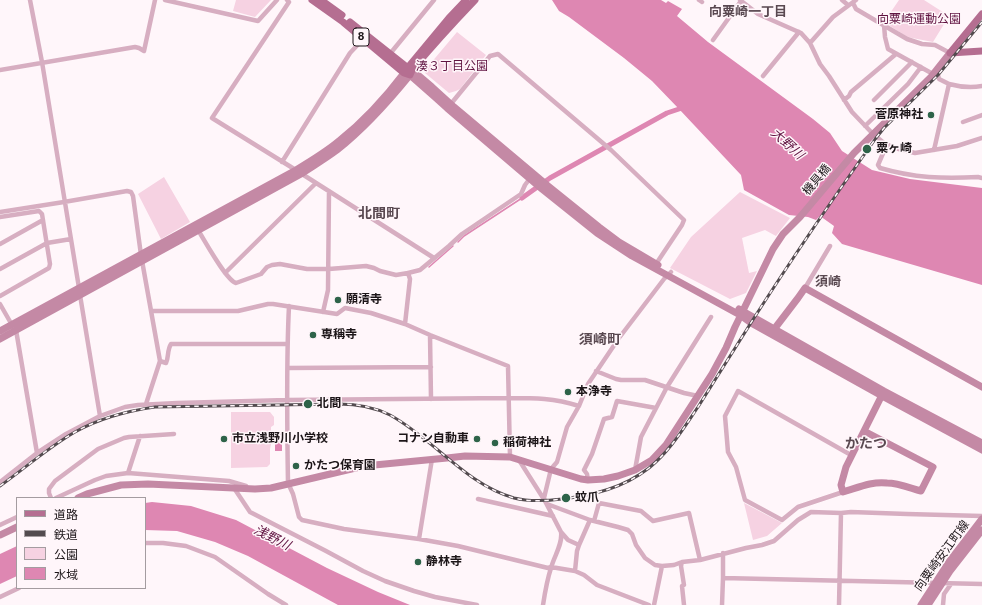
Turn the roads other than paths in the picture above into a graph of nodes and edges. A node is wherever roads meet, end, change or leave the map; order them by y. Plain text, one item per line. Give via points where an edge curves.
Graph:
1 (30, 0) edge
2 (154, 0) edge
3 (165, 0) edge
4 (277, 0) edge
5 (287, 0) edge
6 (312, 0) edge
7 (321, 0) edge
8 (434, 0) edge
9 (466, 0) edge
10 (475, 0) edge
11 (741, 0) edge
12 (842, 0) edge
13 (852, 3) edge
14 (461, 10) junction
15 (982, 14) edge
16 (884, 25) junction
17 (798, 32) junction
18 (365, 37) junction
19 (713, 40) dead end
20 (810, 43) junction
21 (981, 49) edge
22 (950, 53) junction
23 (896, 54) junction
24 (389, 56) junction
25 (42, 62) junction
26 (912, 62) junction
27 (921, 67) junction
28 (0, 70) edge
29 (409, 72) junction
30 (933, 74) junction
31 (763, 76) dead end
32 (949, 84) junction
33 (982, 86) edge
34 (844, 100) junction
35 (874, 100) dead end
36 (449, 106) junction
37 (982, 115) edge
38 (964, 122) dead end
39 (865, 126) junction
40 (873, 134) junction
41 (982, 138) edge
42 (887, 144) junction
43 (934, 150) junction
44 (282, 162) junction
45 (298, 172) junction
46 (534, 178) junction
47 (982, 178) edge
48 (316, 183) junction
49 (545, 188) junction
50 (329, 191) junction
51 (64, 202) junction
52 (0, 212) edge
53 (0, 217) edge
54 (43, 220) junction
55 (198, 230) junction
56 (71, 240) junction
57 (47, 243) junction
58 (0, 244) edge
59 (830, 246) dead end
60 (141, 258) junction
61 (434, 258) junction
62 (656, 264) junction
63 (0, 269) edge
64 (329, 269) junction
65 (225, 273) junction
66 (408, 273) junction
67 (669, 274) junction
68 (805, 288) junction
69 (79, 292) junction
70 (0, 296) edge
71 (0, 304) edge
72 (289, 306) junction
73 (151, 311) junction
74 (323, 312) junction
75 (741, 313) junction
76 (711, 317) dead end
77 (406, 324) junction
78 (14, 327) junction
79 (0, 331) edge
80 (773, 332) junction
81 (430, 335) junction
82 (0, 339) edge
83 (287, 344) junction
84 (160, 361) junction
85 (431, 367) junction
86 (288, 368) junction
87 (596, 371) junction
88 (982, 387) edge
89 (666, 388) junction
90 (883, 394) junction
91 (698, 396) junction
92 (509, 398) junction
93 (431, 399) junction
94 (287, 400) junction
95 (146, 404) junction
96 (579, 406) junction
97 (656, 408) junction
98 (100, 416) junction
99 (864, 431) junction
100 (174, 434) dead end
101 (140, 436) junction
102 (982, 443) edge
103 (982, 450) edge
104 (37, 453) junction
105 (851, 455) junction
106 (510, 457) junction
107 (432, 459) junction
108 (519, 460) junction
109 (551, 469) junction
110 (635, 470) junction
111 (128, 473) junction
112 (588, 480) junction
113 (0, 482) edge
114 (288, 483) junction
115 (234, 488) junction
116 (255, 489) junction
117 (843, 492) junction
118 (51, 497) edge
119 (58, 497) edge
120 (80, 497) edge
121 (478, 499) dead end
122 (546, 502) junction
123 (841, 513) junction
124 (553, 516) junction
125 (982, 516) edge
126 (16, 517) edge
127 (982, 520) edge
128 (592, 521) junction
129 (0, 525) edge
130 (16, 527) edge
131 (982, 530) edge
132 (561, 532) junction
133 (0, 535) edge
134 (419, 539) junction
135 (146, 543) edge
136 (579, 545) junction
137 (723, 553) junction
138 (700, 560) junction
139 (682, 562) junction
140 (662, 566) junction
141 (551, 567) junction
142 (575, 571) junction
143 (723, 578) junction
144 (839, 580) junction
145 (939, 583) junction
146 (951, 584) junction
147 (982, 584) edge
148 (17, 589) edge
149 (0, 597) edge
150 (286, 605) edge
151 (477, 605) edge
152 (543, 605) edge
153 (649, 605) edge
154 (654, 605) edge
155 (684, 605) edge
156 (722, 605) edge
157 (839, 605) edge
158 (921, 605) edge
159 (928, 605) edge
160 (943, 605) edge

1 - 25 street
2 - 25 street via 144,51 135,47
3 - 4 street via 258,21
5 - 44 street via 289,2 212,118
6 - 18 main road, 8
7 - 18 main road, 8 via 345,17
8 - 24 street
9 - 14 main road
10 - 14 main road
11 - 17 street via 758,14
11 - 19 street
12 - 13 street
13 - 16 street via 856,9
13 - 20 street via 833,17
14 - 29 main road
15 - 22 main road
16 - 22 street via 907,39 934,45
16 - 23 street via 888,49
17 - 20 street
17 - 31 street
18 - 24 main road, 8
18 - 44 street via 350,53
20 - 34 street via 820,64
21 - 22 main road
22 - 30 street, 機具橋
23 - 26 street
23 - 34 street
24 - 29 main road, 8
25 - 28 street
25 - 51 street
26 - 27 street
26 - 35 street
27 - 30 street
27 - 39 street via 908,84
29 - 36 street via 432,87
29 - 45 street via 340,141
30 - 32 street
30 - 40 street, 機具橋
32 - 33 street via 973,88
32 - 43 street
34 - 39 street
36 - 46 street
36 - 62 street via 490,56 498,54 611,150 684,220
37 - 38 street
39 - 40 street
40 - 42 street
40 - 75 street, 機具橋 via 783,234
41 - 43 street
42 - 43 street via 915,153
42 - 47 street via 878,165 880,168 929,177
44 - 45 street
45 - 48 street
45 - 55 street
45 - 60 street
46 - 49 street
46 - 61 street via 525,185 522,194 462,234
48 - 50 street
48 - 65 street
49 - 62 street via 614,238
49 - 67 street via 597,233 632,256
50 - 61 street
50 - 64 street
51 - 52 street
51 - 56 street
51 - 60 street via 131,192
53 - 54 street via 39,210
54 - 57 street
54 - 58 street
55 - 60 street
55 - 65 street
56 - 57 street
56 - 69 street
57 - 63 street
57 - 70 street via 49,268
59 - 68 street
60 - 69 street
60 - 73 street
61 - 66 street via 420,270
62 - 67 street
64 - 65 street via 272,265 261,274 236,283
64 - 66 street via 366,266 396,275
64 - 74 street
66 - 77 street via 410,279
67 - 75 street
67 - 87 street
68 - 80 street
68 - 88 street
69 - 78 street
69 - 98 street
71 - 78 street
72 - 73 street via 268,304 238,311
72 - 74 street
72 - 83 street
73 - 84 street
74 - 77 street via 337,314 345,308
75 - 80 street
75 - 91 street, 機具橋 via 726,348
76 - 89 street
77 - 81 street
78 - 79 street
78 - 82 street
78 - 104 street
80 - 90 street
81 - 85 street
81 - 92 street via 508,366
83 - 84 street via 171,344 166,363
83 - 86 street
84 - 95 street
85 - 86 street
85 - 93 street
86 - 94 street
87 - 89 street via 616,379 645,380
87 - 96 street
89 - 91 street
89 - 97 street
90 - 99 street
90 - 102 street
90 - 103 street
91 - 110 street, 機具橋 via 666,445 652,460
92 - 93 street
92 - 96 street via 539,398
92 - 106 street
93 - 94 street
94 - 95 street
94 - 114 street
95 - 98 street via 125,407
96 - 109 street via 567,427 557,462
97 - 110 street via 641,437
97 - 112 street via 617,401 612,417 604,419 584,470
98 - 104 street
99 - 105 street
99 - 117 street via 933,467 921,491 882,482
100 - 101 street
101 - 111 street
101 - 118 street via 124,438 98,449 55,481 49,489
104 - 113 street
105 - 117 street via 841,485
105 - 117 street via 738,391 724,416 728,452 736,468 745,500 782,520 798,507
106 - 107 street via 465,456
106 - 108 street
107 - 114 street via 364,466
107 - 134 street
108 - 109 street
108 - 122 street
109 - 112 street
109 - 122 street via 544,498
110 - 112 street, 機具橋 via 604,479
111 - 116 street via 229,481
111 - 119 street via 106,476
114 - 116 street
114 - 134 street via 302,520 344,529
115 - 116 street
115 - 120 street via 121,485
115 - 151 street via 250,512 363,571 414,591
121 - 124 street
122 - 124 street
122 - 128 street
123 - 125 street
123 - 137 street via 811,512 774,541
123 - 144 street
124 - 132 street
126 - 129 street
127 - 145 street, 向粟崎安江町線 via 950,562
128 - 136 street
128 - 138 street via 599,503 641,511 653,521 689,513
128 - 140 street via 628,530 645,558
130 - 133 street
131 - 145 street, 向粟崎安江町線
132 - 136 street via 568,540
132 - 141 street via 562,537
134 - 141 street
135 - 150 street via 186,546 215,558
136 - 142 street
137 - 138 street
137 - 143 street
138 - 139 street
139 - 140 street
139 - 155 street
140 - 154 street
141 - 142 street
141 - 152 street
142 - 153 street via 597,585
143 - 144 street
143 - 156 street
144 - 145 street
144 - 157 street
145 - 146 street
145 - 158 street, 向粟崎安江町線
145 - 159 street, 向粟崎安江町線
146 - 147 street
146 - 160 street via 944,594
148 - 149 street

